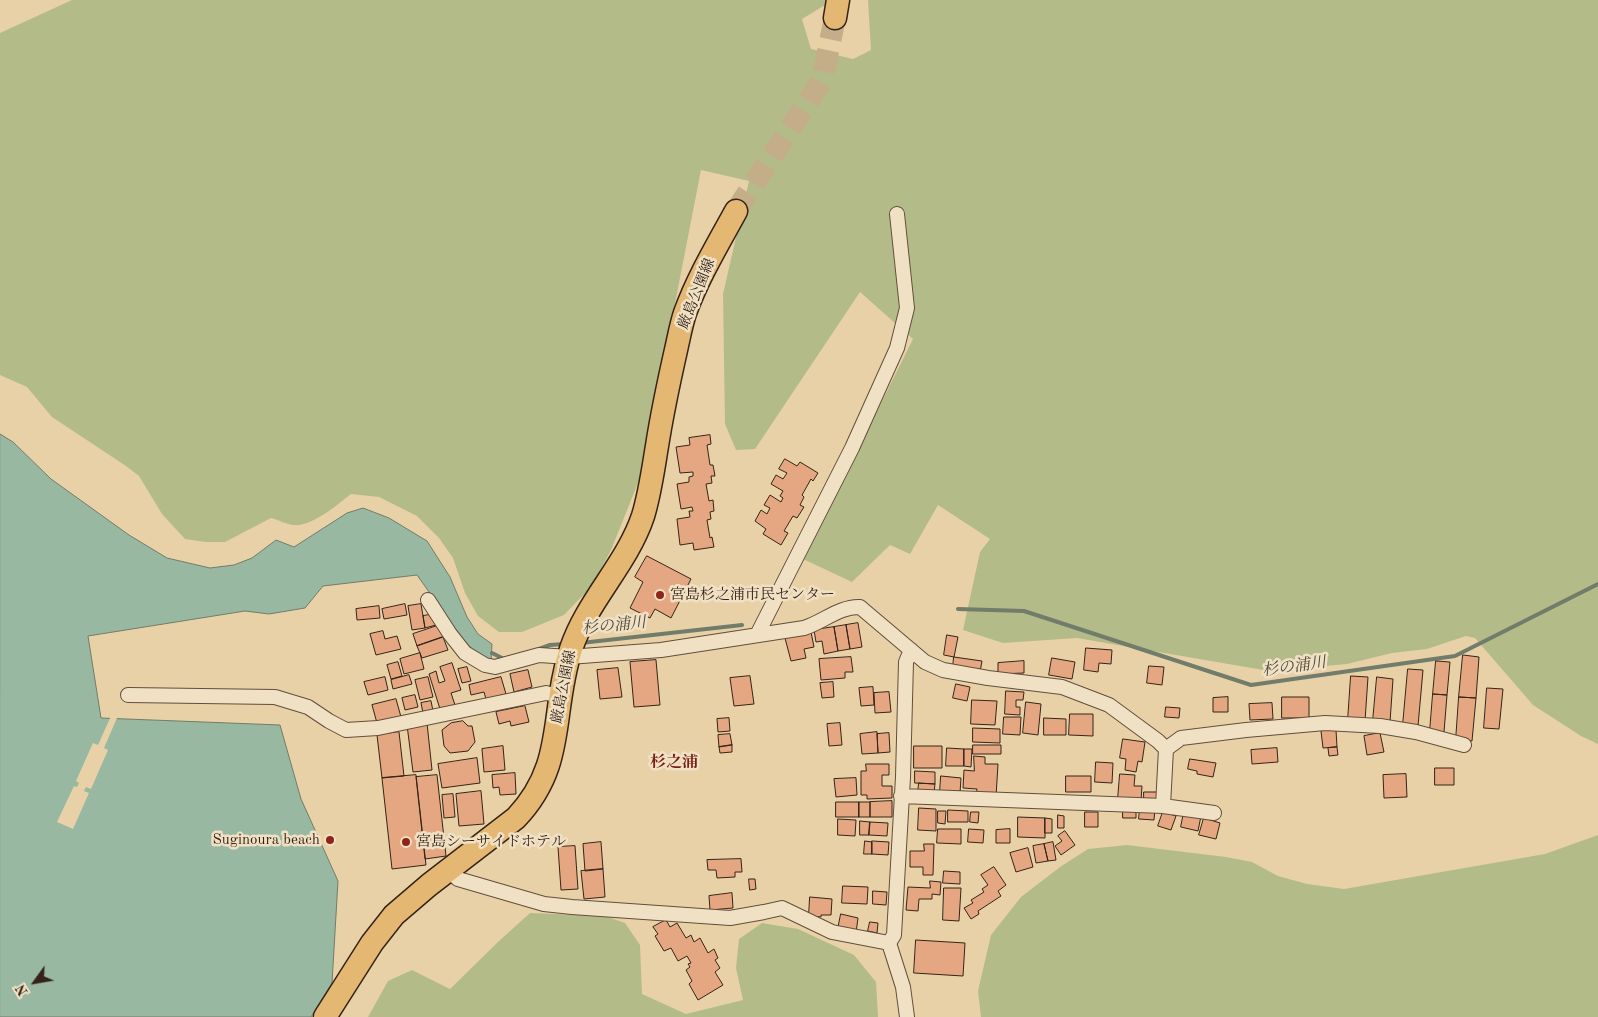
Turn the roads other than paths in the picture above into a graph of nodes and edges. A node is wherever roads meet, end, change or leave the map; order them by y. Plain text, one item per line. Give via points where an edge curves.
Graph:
1 (736, 212) tunnel mouth
2 (897, 214) dead end
3 (428, 600) dead end
4 (757, 635) junction
5 (911, 650) junction
6 (570, 652) junction
7 (128, 695) dead end
8 (560, 696) junction
9 (1464, 745) dead end
10 (1166, 749) junction
11 (901, 796) junction
12 (1163, 806) junction
13 (1214, 814) dead end
14 (448, 870) junction
15 (889, 943) junction
16 (325, 1017) edge
17 (907, 1017) edge

1 - 6 main road, 厳島公園線 via 706,265 685,313 649,495 640,524 581,626
2 - 4 street via 907,308 897,348 852,448
3 - 6 street via 465,653 485,665 495,667 539,655
4 - 5 street via 804,628 850,606 860,607
4 - 6 street via 662,650
5 - 10 street via 925,662 943,670 1062,687 1110,705
5 - 11 street via 906,662
6 - 8 main road, 厳島公園線
7 - 8 street via 274,697 308,707 346,730 378,728 546,693
8 - 14 main road, 厳島公園線 via 551,758 534,797 516,818
9 - 10 street via 1380,726 1325,723 1181,738
10 - 12 street
11 - 12 street
11 - 15 street via 894,935
12 - 13 street
14 - 15 street via 458,879 544,904 730,918 782,908 832,932
14 - 16 main road, 厳島公園線 via 383,928
15 - 17 street via 903,987

